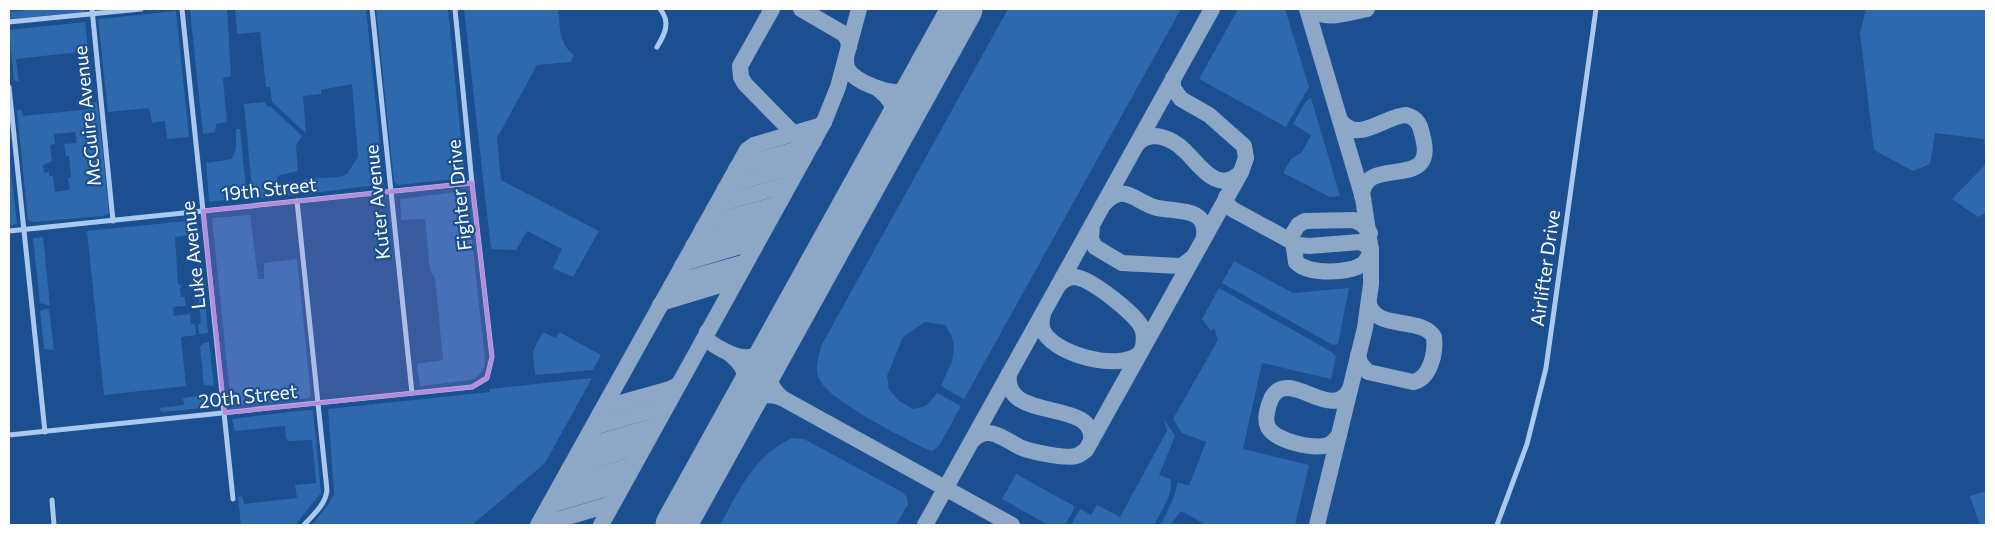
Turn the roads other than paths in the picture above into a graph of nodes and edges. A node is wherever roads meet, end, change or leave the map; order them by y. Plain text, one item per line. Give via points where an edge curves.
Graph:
1 (141, 9) edge
2 (182, 9) edge
3 (372, 9) edge
4 (455, 9) edge
5 (660, 9) edge
6 (1596, 9) edge
7 (92, 11) edge
8 (9, 22) edge
9 (658, 47) dead end
10 (9, 87) edge
11 (472, 183) junction
12 (391, 192) junction
13 (297, 201) junction
14 (203, 211) junction
15 (113, 221) junction
16 (24, 230) junction
17 (9, 231) edge
18 (488, 378) joint
19 (412, 393) junction
20 (319, 403) junction
21 (225, 413) junction
22 (45, 432) junction
23 (9, 435) edge
24 (233, 499) dead end
25 (52, 500) dead end
26 (54, 525) edge
27 (304, 525) edge
28 (1497, 525) edge

1 - 7 street
2 - 14 street, Luke Avenue
3 - 12 street, Kuter Avenue
4 - 11 street, Fighter Drive
5 - 9 street via 665,15 666,26
6 - 28 street, Airlifter Drive via 1546,368 1527,444
7 - 8 street
7 - 15 street, McGuire Avenue
10 - 16 street
11 - 12 street, 19th Street
11 - 18 street, Fighter Drive via 492,357
12 - 13 street, 19th Street
12 - 19 street, Kuter Avenue
13 - 14 street, 19th Street
13 - 20 street
14 - 15 street, 19th Street
14 - 21 street, Luke Avenue
15 - 16 street, 19th Street
16 - 17 street, 19th Street
16 - 22 street
18 - 19 street, 20th Street via 472,387
19 - 20 street, 20th Street
20 - 21 street, 20th Street
20 - 27 street via 327,490 323,502
21 - 22 street, 20th Street
21 - 24 street, Luke Avenue
22 - 23 street, 20th Street
25 - 26 street

